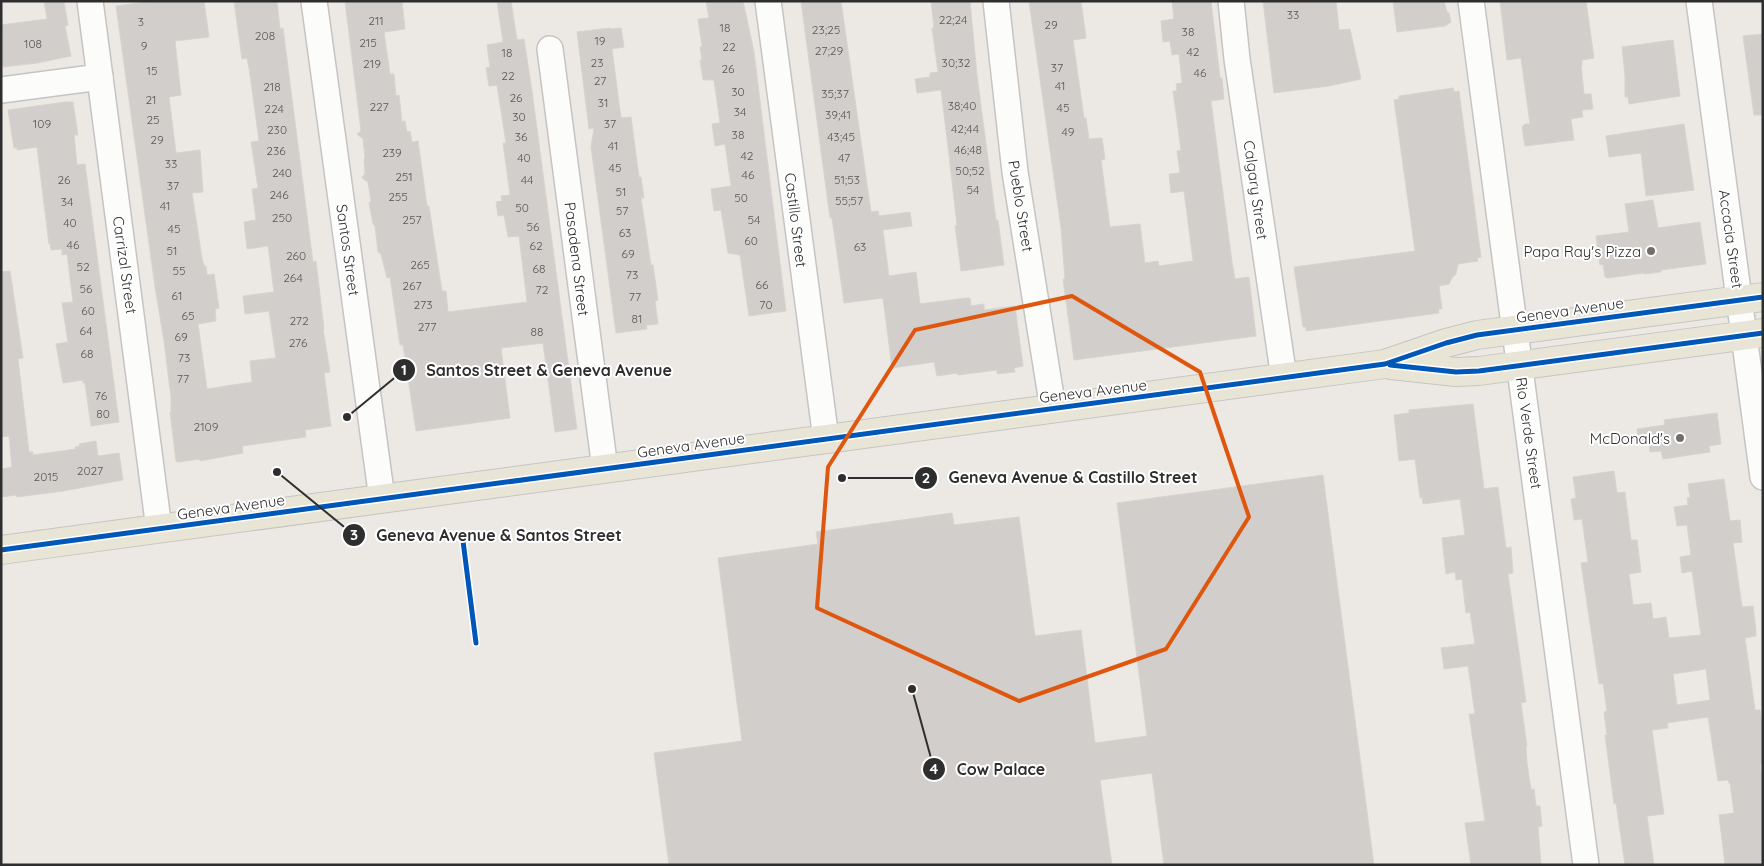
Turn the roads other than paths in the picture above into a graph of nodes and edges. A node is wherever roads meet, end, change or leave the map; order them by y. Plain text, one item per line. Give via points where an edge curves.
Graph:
1 (90, 1) edge
2 (314, 1) edge
3 (768, 1) edge
4 (996, 1) edge
5 (1231, 1) edge
6 (1471, 1) edge
7 (1699, 1) edge
8 (550, 49) dead end
9 (100, 77) junction
10 (1, 90) edge
11 (1751, 299) edge
12 (1515, 330) junction
13 (1753, 335) edge
14 (1385, 364) junction
15 (1520, 366) junction
16 (1284, 378) junction
17 (1052, 409) junction
18 (826, 439) junction
19 (605, 469) junction
20 (1763, 478) edge
21 (382, 499) junction
22 (159, 529) junction
23 (1, 550) edge
24 (1586, 865) edge

1 - 9 street, Carrizal Street
2 - 21 street, Santos Street
3 - 18 street, Castillo Street
4 - 17 street, Pueblo Street via 1015,172
5 - 16 street, Calgary Street
6 - 12 street, Rio Verde Street
7 - 11 street, Accacia Street
8 - 19 street, Pasadena Street
9 - 10 street
9 - 22 street, Carrizal Street
11 - 12 main road, Geneva Avenue
11 - 13 street, Accacia Street
12 - 14 main road, Geneva Avenue via 1476,335
12 - 15 street, Rio Verde Street
13 - 15 main road, Geneva Avenue
13 - 20 street, Accacia Street
14 - 15 main road, Geneva Avenue via 1456,372
14 - 16 main road, Geneva Avenue
15 - 24 street, Rio Verde Street
16 - 17 main road, Geneva Avenue
17 - 18 main road, Geneva Avenue
18 - 19 main road, Geneva Avenue
19 - 21 main road, Geneva Avenue
21 - 22 main road, Geneva Avenue
22 - 23 main road, Geneva Avenue

